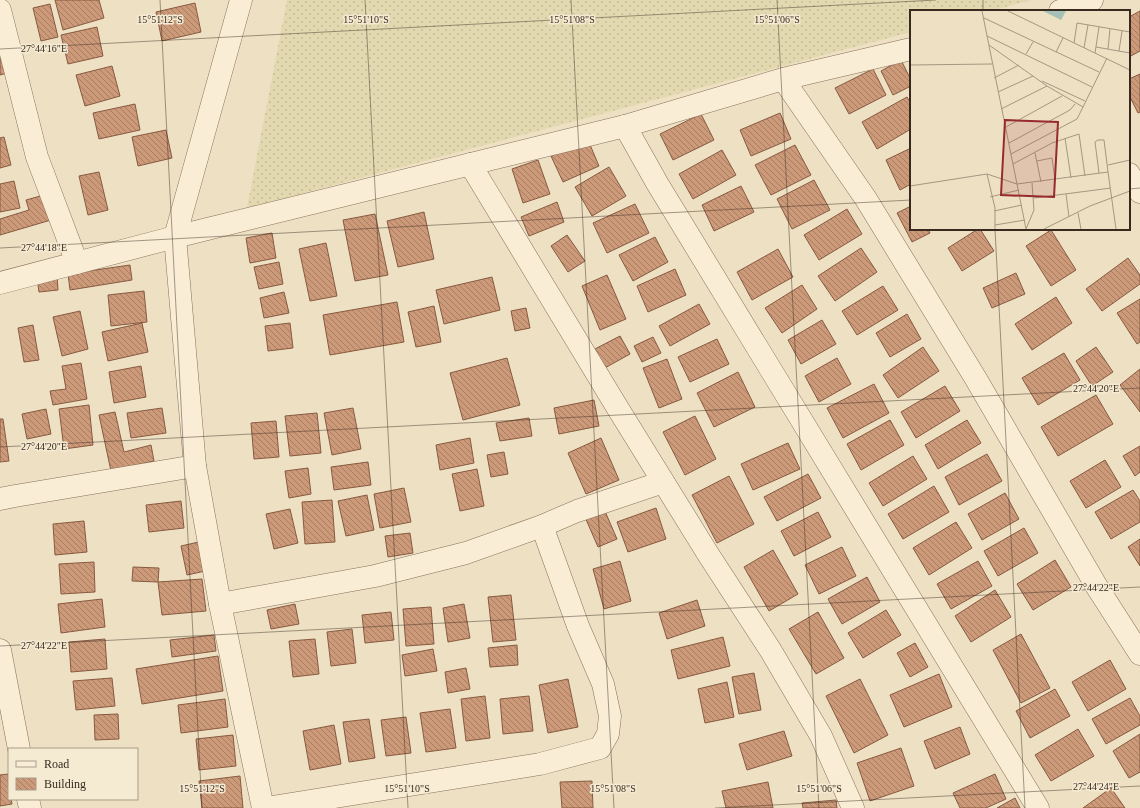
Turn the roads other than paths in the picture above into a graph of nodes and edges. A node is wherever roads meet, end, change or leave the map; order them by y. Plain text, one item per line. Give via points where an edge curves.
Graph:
1 (240, 0) edge
2 (1092, 0) edge
3 (0, 10) edge
4 (1063, 10) edge
5 (910, 49) edge
6 (783, 79) junction
7 (624, 126) junction
8 (470, 164) junction
9 (1130, 176) edge
10 (1140, 192) edge
11 (175, 237) junction
12 (77, 263) junction
13 (0, 282) edge
14 (195, 466) junction
15 (663, 482) junction
16 (0, 499) edge
17 (542, 526) junction
18 (220, 604) junction
19 (0, 650) edge
20 (1140, 654) edge
21 (19, 748) edge
22 (264, 808) edge
23 (853, 808) edge
24 (1038, 808) edge

1 - 11 street
2 - 4 street
3 - 12 street via 37,157
5 - 6 street
6 - 7 street
6 - 20 street via 866,199 976,379 1097,587
7 - 8 street
7 - 24 street
8 - 11 street
8 - 15 street
9 - 10 street
11 - 12 street
11 - 14 street
12 - 13 street
14 - 16 street
14 - 18 street
15 - 17 street via 577,511
15 - 23 street via 771,651 821,736
17 - 18 street via 466,553 375,576
17 - 22 street via 578,626 603,684 610,716 608,734 600,748 540,764
18 - 22 street
19 - 21 street

